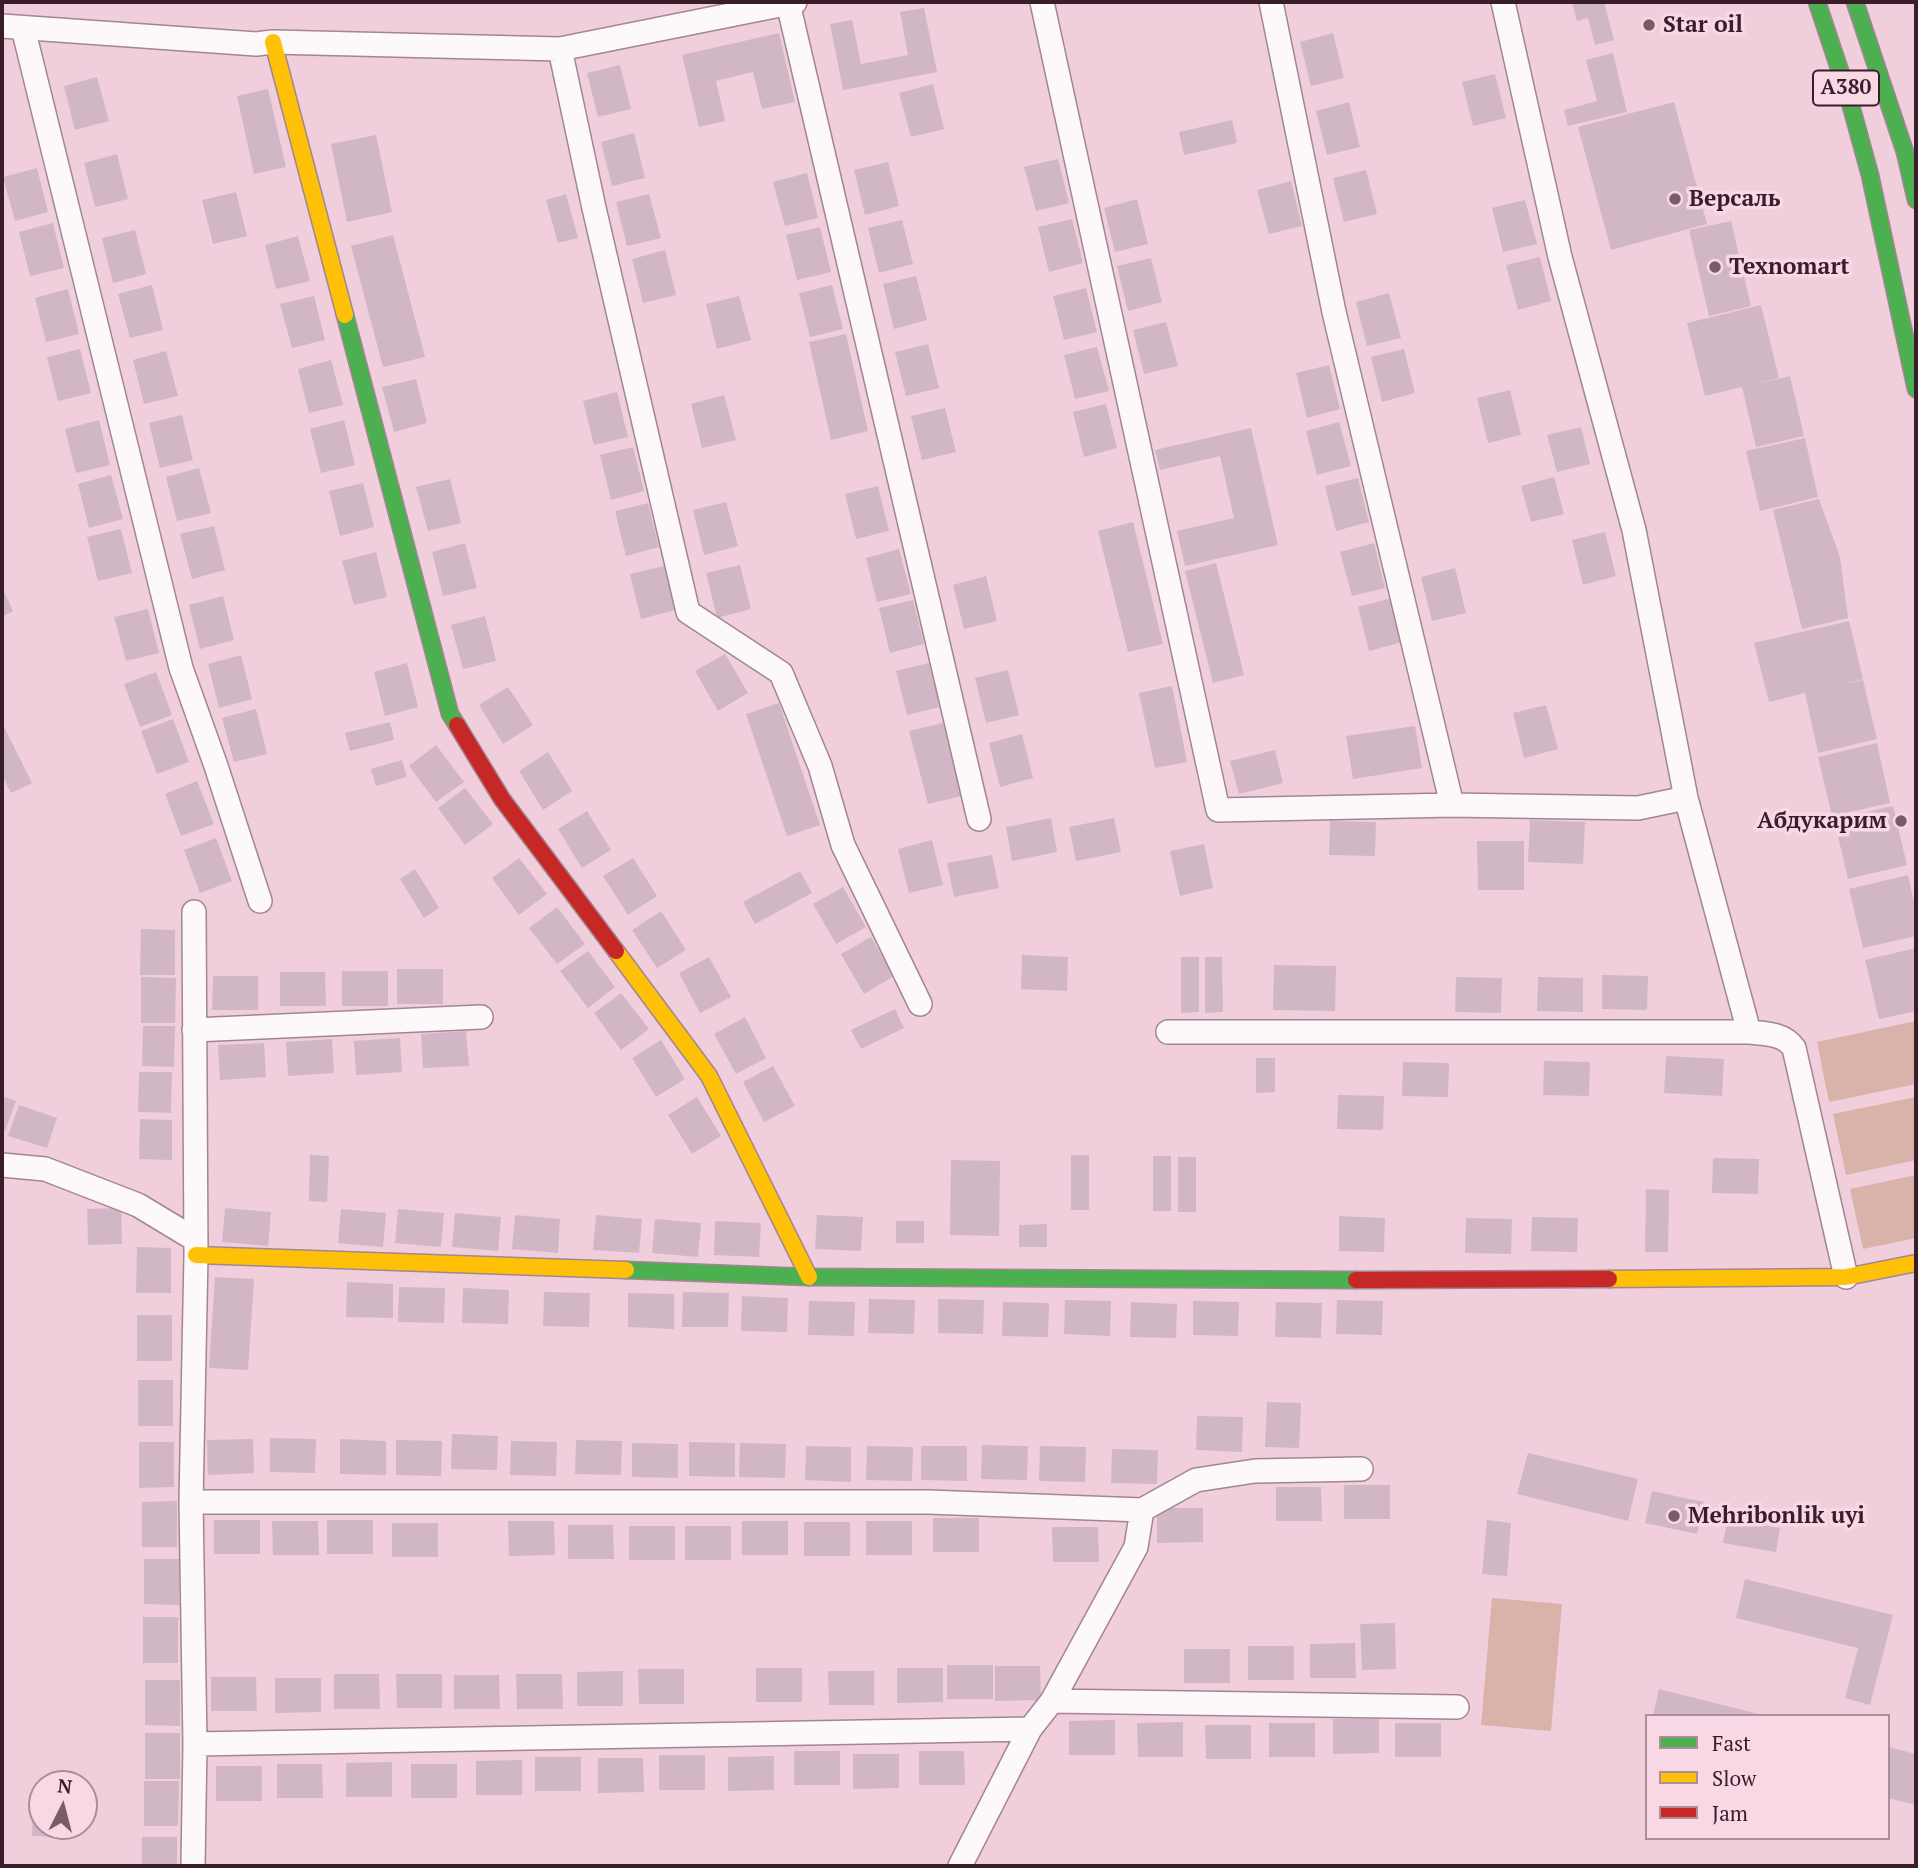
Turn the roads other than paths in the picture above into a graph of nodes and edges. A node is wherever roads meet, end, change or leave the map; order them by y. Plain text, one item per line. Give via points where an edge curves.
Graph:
1 (792, 2) edge
2 (1042, 2) edge
3 (1271, 2) edge
4 (1503, 2) edge
5 (1817, 2) edge
6 (1855, 2) edge
7 (13, 27) edge
8 (273, 42) junction
9 (560, 49) junction
10 (1916, 200) edge
11 (1916, 389) edge
12 (1686, 798) junction
13 (1452, 805) junction
14 (979, 819) dead end
15 (260, 901) dead end
16 (194, 912) dead end
17 (920, 1004) dead end
18 (481, 1017) dead end
19 (194, 1030) junction
20 (1168, 1032) dead end
21 (1749, 1032) junction
22 (2, 1165) edge
23 (196, 1248) junction
24 (1916, 1263) edge
25 (1846, 1277) junction
26 (808, 1278) junction
27 (1361, 1469) dead end
28 (191, 1502) junction
29 (1142, 1510) junction
30 (1052, 1701) junction
31 (1457, 1707) dead end
32 (1030, 1729) junction
33 (195, 1744) junction
34 (193, 1866) edge
35 (960, 1866) edge

1 - 9 street
1 - 14 street
2 - 13 street via 1218,810
3 - 13 street via 1334,312
4 - 12 street via 1560,257 1634,530
5 - 11 main road, A380 via 1870,175
6 - 10 main road, A380 via 1905,152
7 - 8 street
7 - 15 street via 181,668
8 - 9 street
8 - 26 main road via 450,714 502,799 709,1076
9 - 17 street via 688,612 781,673 820,765 843,845
12 - 13 street via 1638,808
12 - 21 street
16 - 19 street
18 - 19 street
19 - 23 street
20 - 21 street
21 - 25 street via 1782,1036 1794,1048
22 - 23 street via 45,1169 138,1205
23 - 26 main road
23 - 28 street
24 - 25 main road
25 - 26 main road
27 - 29 street via 1255,1471 1196,1480
28 - 29 street via 928,1502
28 - 33 street
29 - 30 street via 1136,1547
30 - 31 street
30 - 32 street
32 - 33 street
32 - 35 street
33 - 34 street

